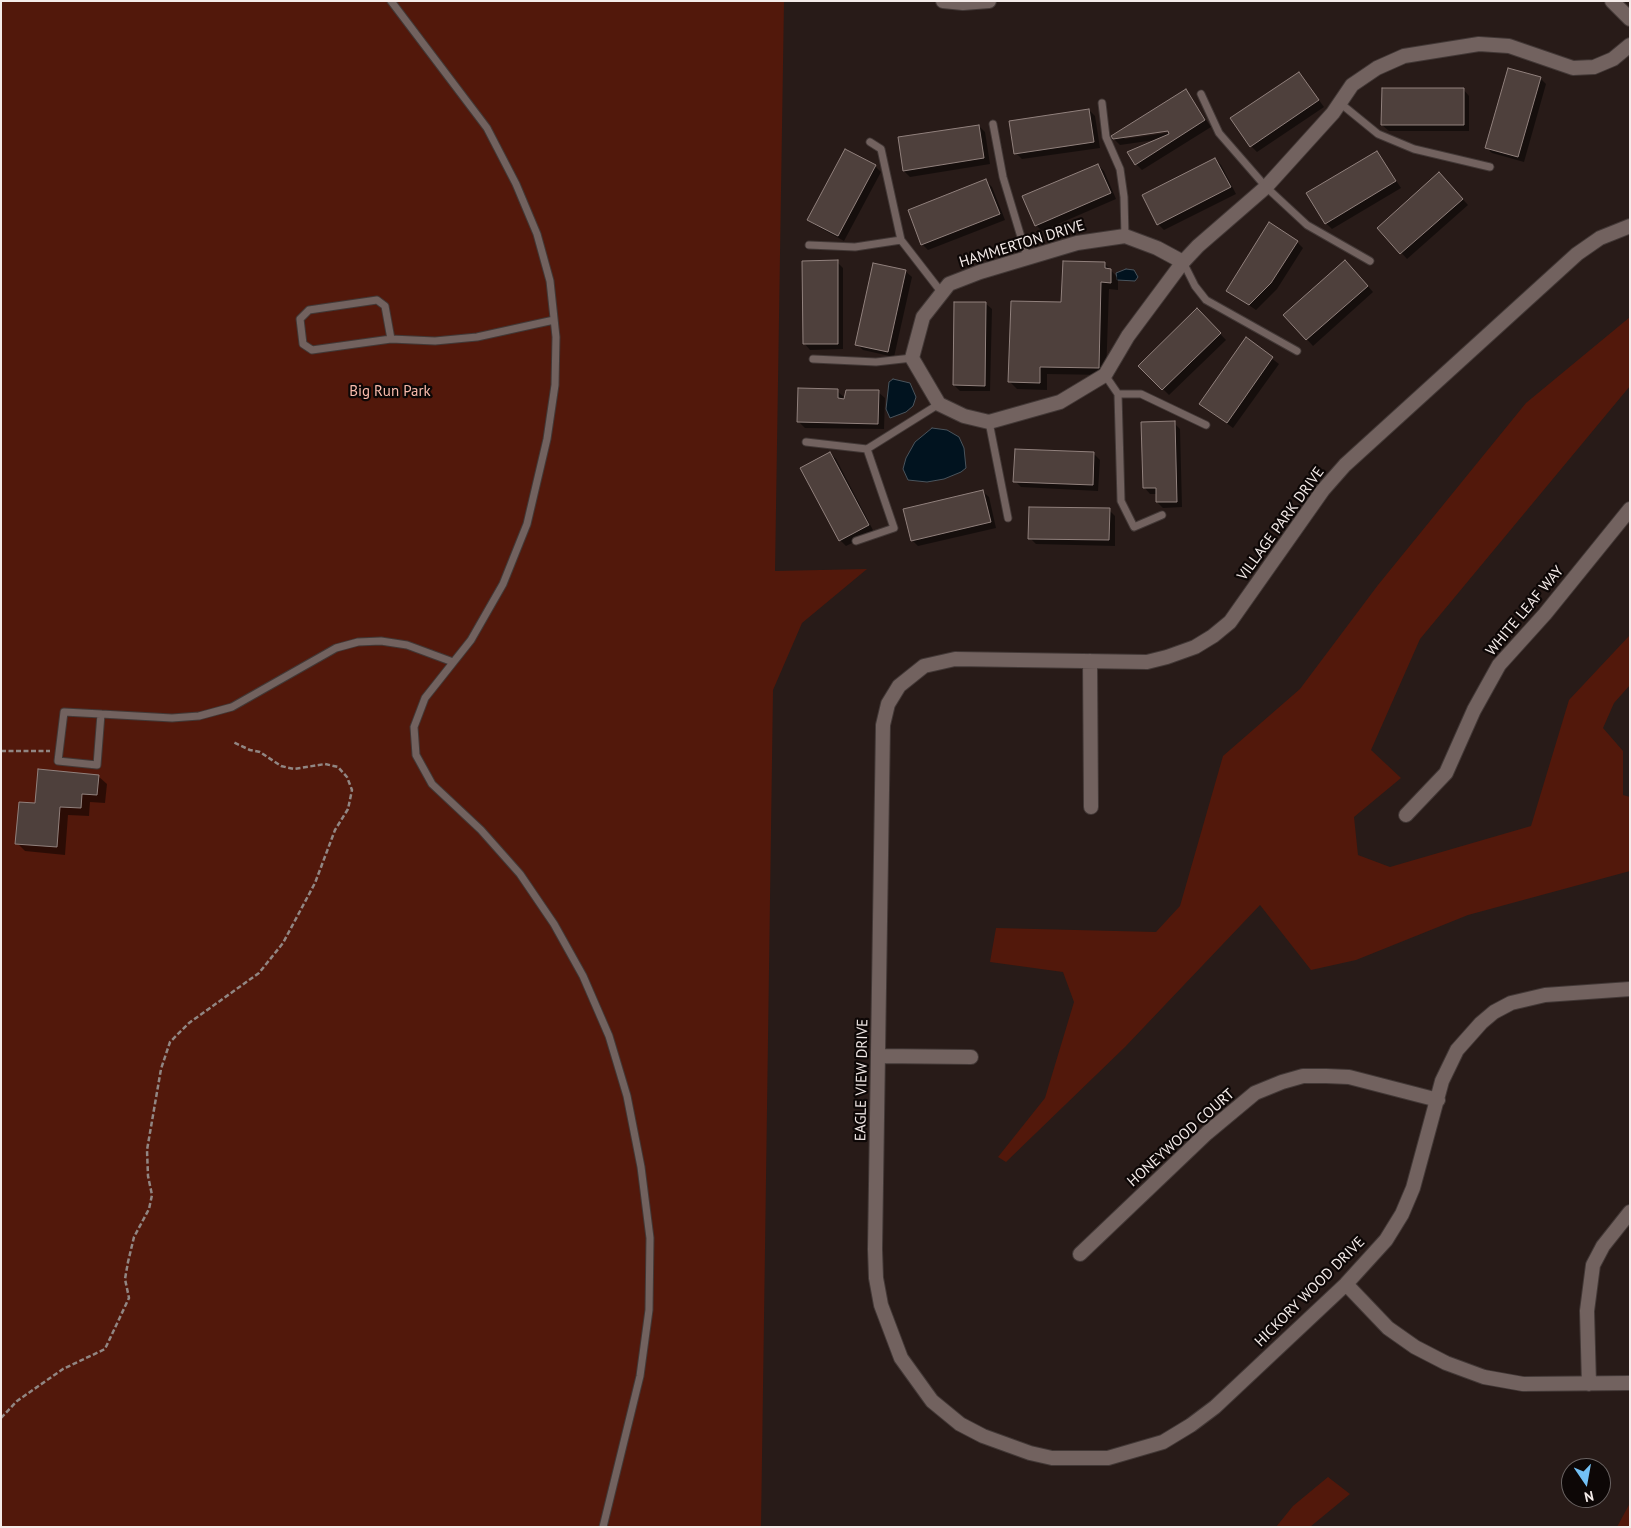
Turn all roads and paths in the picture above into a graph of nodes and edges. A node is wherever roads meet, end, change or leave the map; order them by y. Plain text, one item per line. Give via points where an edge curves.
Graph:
1 (391, 1) edge
2 (943, 1) edge
3 (989, 1) edge
4 (1612, 1) edge
5 (1630, 19) edge
6 (1630, 45) edge
7 (1201, 94) dead end
8 (1102, 103) dead end
9 (1340, 103) junction
10 (993, 124) dead end
11 (870, 142) dead end
12 (1490, 167) dead end
13 (1266, 187) junction
14 (1630, 226) edge
15 (1125, 236) junction
16 (901, 240) junction
17 (809, 245) dead end
18 (1027, 257) junction
19 (1370, 261) dead end
20 (1183, 262) junction
21 (942, 293) junction
22 (554, 320) junction
23 (391, 339) junction
24 (1297, 351) dead end
25 (912, 358) junction
26 (813, 360) dead end
27 (1105, 375) junction
28 (1118, 394) junction
29 (939, 404) junction
30 (989, 422) junction
31 (1206, 426) dead end
32 (806, 442) dead end
33 (867, 449) junction
34 (1630, 509) edge
35 (1162, 515) dead end
36 (1008, 518) dead end
37 (856, 541) dead end
38 (1090, 661) junction
39 (453, 662) junction
40 (899, 686) joint
41 (101, 714) junction
42 (232, 742) dead end
43 (1, 751) edge
44 (59, 752) junction
45 (1091, 807) dead end
46 (1406, 815) dead end
47 (1630, 989) edge
48 (879, 1056) junction
49 (971, 1057) dead end
50 (1438, 1100) junction
51 (1630, 1212) edge
52 (1080, 1254) dead end
53 (1346, 1284) junction
54 (1630, 1383) edge
55 (1589, 1384) junction
56 (1, 1418) edge
57 (983, 1436) joint
58 (603, 1527) edge

1 - 22 lane via 487,128 516,184 537,234 548,272
2 - 3 street
4 - 5 street
6 - 9 street via 1613,59 1594,67 1573,68 1509,46 1479,44 1404,56 1377,68 1352,85
7 - 13 lane via 1219,133
8 - 15 lane via 1106,137 1120,168
9 - 12 lane via 1378,134 1414,149
9 - 13 street
10 - 18 lane via 1003,177
11 - 16 lane via 881,150
13 - 19 lane via 1308,225
13 - 20 street
14 - 38 street, VILLAGE PARK DRIVE via 1600,238 1577,254 1345,465 1323,490 1230,622 1213,636 1167,658 1147,662
15 - 18 street, HAMMERTON DRIVE via 1077,242
15 - 20 street, HAMMERTON DRIVE
16 - 17 lane via 855,247
16 - 21 lane
18 - 21 street, HAMMERTON DRIVE via 949,284
20 - 24 lane via 1206,300
20 - 27 street via 1128,336
21 - 25 street, HAMMERTON DRIVE via 923,317
22 - 23 lane via 477,337 435,341
22 - 39 lane via 556,385 527,524 503,584 471,640
23 - 23 lane via 312,350 303,344 300,319 309,310 377,300 384,306
25 - 26 lane via 876,362
25 - 29 street
27 - 28 lane
27 - 30 street via 1060,402
28 - 31 lane via 1141,394
28 - 35 lane via 1121,501 1134,527
29 - 30 street via 964,416
29 - 33 lane
30 - 36 lane
32 - 33 lane
33 - 37 lane via 894,528
34 - 46 street, WHITE LEAF WAY via 1499,665 1474,710 1446,773
38 - 40 street, VILLAGE PARK DRIVE via 954,659 924,666
38 - 45 street
39 - 41 lane via 407,645 358,642 336,648 232,707 199,716 172,718
39 - 58 lane via 425,698 414,727 416,756 432,784 481,830 520,874 554,924 583,976 609,1036 627,1096 640,1167 650,1238 649,1310 640,1376
40 - 48 street, EAGLE VIEW DRIVE via 888,704 883,725
41 - 44 lane via 64,712
41 - 44 lane via 97,765 58,761
42 - 56 path via 260,752 281,766 294,769 325,764 338,767 352,790 348,808 334,830 315,883 283,943 259,973 189,1023 170,1042 161,1069 148,1150 152,1194 149,1209 134,1236 128,1262 126,1279 130,1298 105,1348 63,1369 17,1401
43 - 44 path
47 - 50 street, HICKORY WOOD DRIVE via 1545,995 1511,1003 1494,1012 1457,1050 1442,1081
48 - 49 street
48 - 57 street, EAGLE VIEW DRIVE via 875,1249 881,1305 900,1358 916,1381 932,1401 960,1424
50 - 52 street, HONEYWOOD COURT via 1349,1077 1326,1076 1303,1076 1255,1093 1207,1133
50 - 53 street, HICKORY WOOD DRIVE via 1413,1188 1402,1214 1386,1240
51 - 55 street via 1603,1246 1593,1265 1587,1311
53 - 55 street via 1388,1328 1446,1363 1484,1377 1523,1384
53 - 57 street, HICKORY WOOD DRIVE via 1215,1407 1163,1442 1108,1458 1081,1460 1030,1453
54 - 55 street

